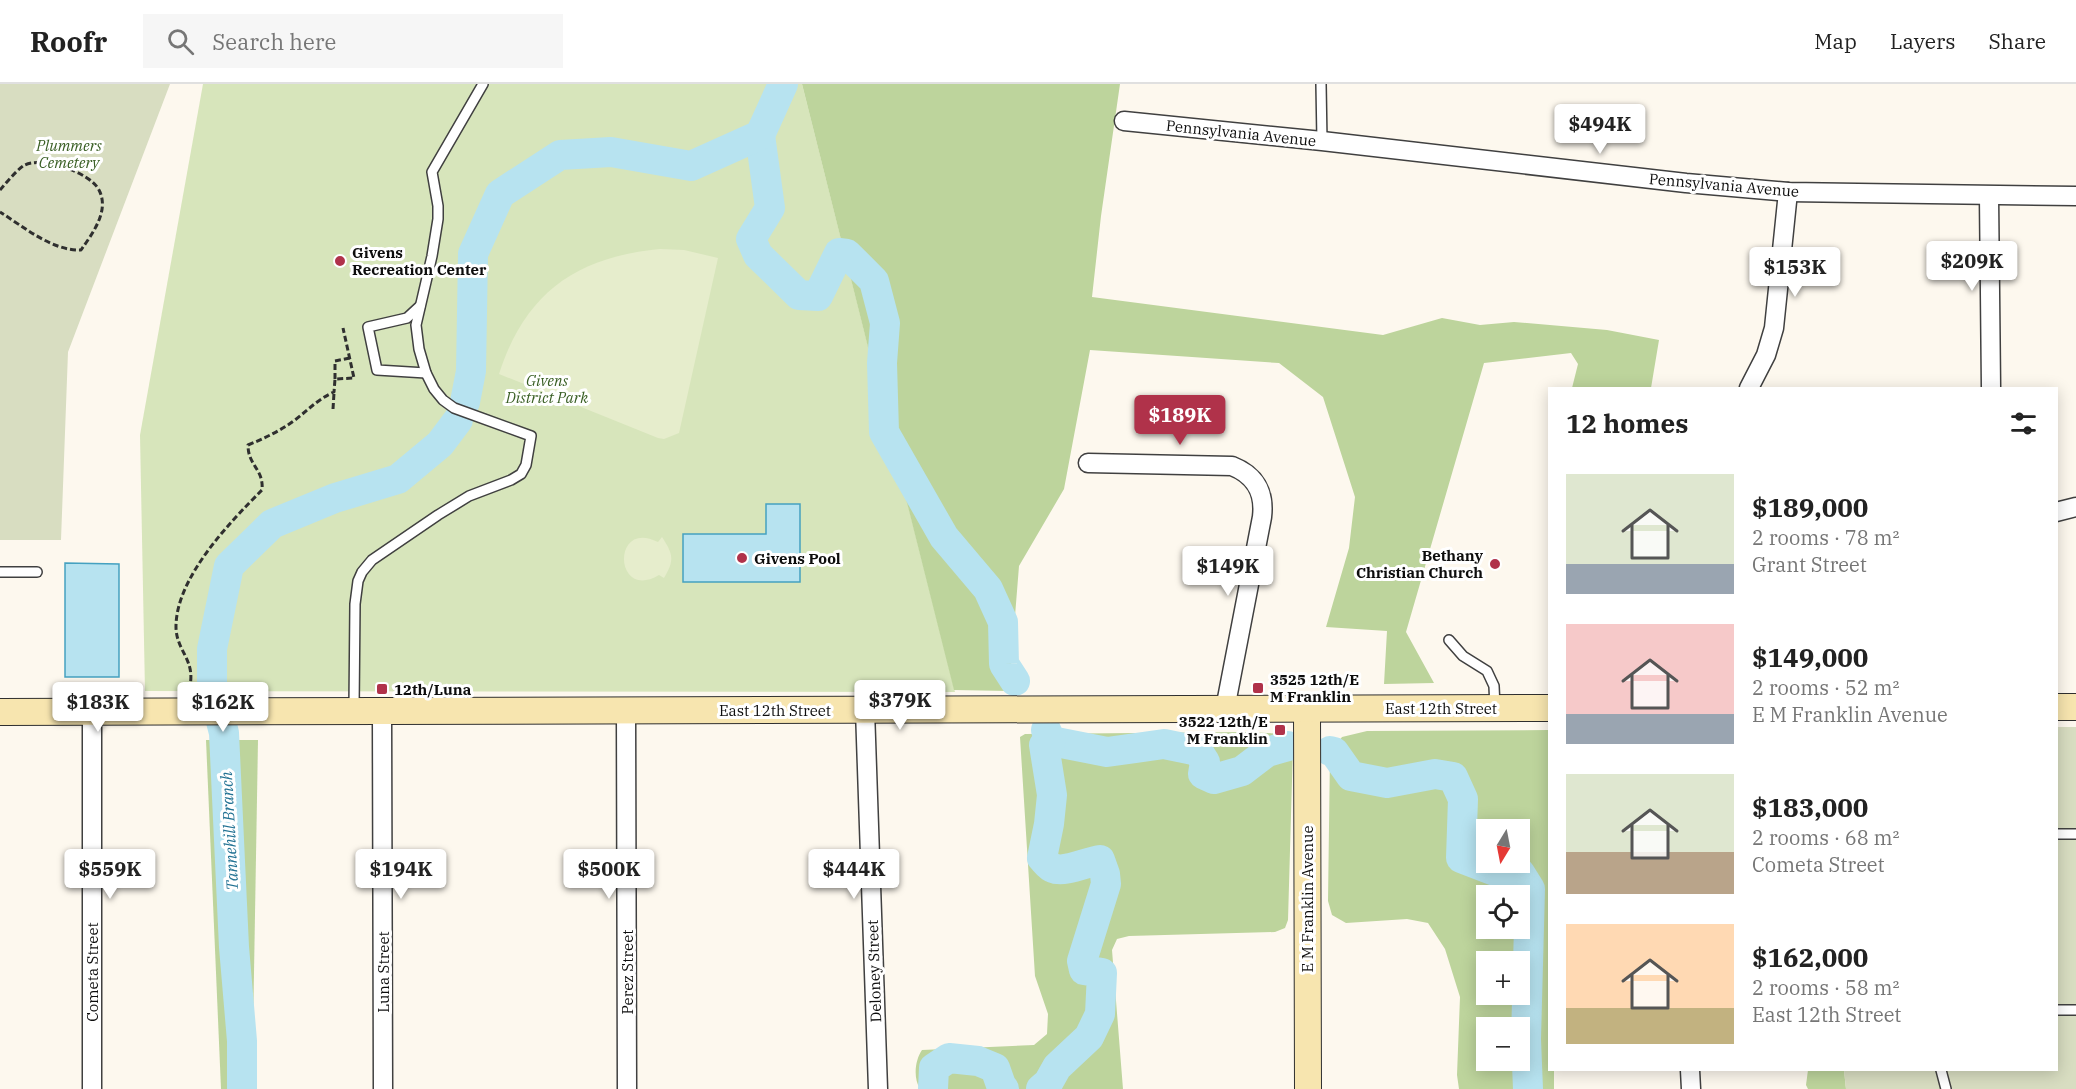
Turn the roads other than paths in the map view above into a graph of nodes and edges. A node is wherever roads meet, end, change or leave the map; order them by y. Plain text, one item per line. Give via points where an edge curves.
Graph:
1 (483, 84) edge
2 (1321, 84) edge
3 (1124, 121) dead end
4 (1322, 141) junction
5 (1788, 192) junction
6 (1989, 196) junction
7 (2076, 196) edge
8 (421, 304) junction
9 (426, 373) junction
10 (1750, 387) edge
11 (1991, 387) edge
12 (1088, 463) dead end
13 (2076, 507) edge
14 (2058, 512) edge
15 (0, 572) edge
16 (38, 572) dead end
17 (1449, 640) dead end
18 (2058, 707) edge
19 (2076, 707) edge
20 (1495, 708) junction
21 (1548, 708) edge
22 (1226, 709) junction
23 (1306, 709) junction
24 (626, 710) junction
25 (865, 710) junction
26 (92, 711) junction
27 (354, 711) junction
28 (382, 711) junction
29 (0, 712) edge
30 (2058, 834) edge
31 (2076, 834) edge
32 (2058, 1010) edge
33 (2076, 1010) edge
34 (1690, 1071) edge
35 (1941, 1071) edge
36 (92, 1089) edge
37 (383, 1089) edge
38 (627, 1089) edge
39 (878, 1089) edge
40 (1308, 1089) edge
41 (1690, 1089) edge
42 (1946, 1089) edge

1 - 8 lane via 432,172 438,219
2 - 4 lane
3 - 4 street, Pennsylvania Avenue
4 - 5 street, Pennsylvania Avenue
5 - 6 street, Pennsylvania Avenue
5 - 10 street via 1774,328
6 - 7 street, Pennsylvania Avenue
6 - 11 street
8 - 9 lane via 416,337
8 - 9 lane via 407,318 368,327 377,370
9 - 27 lane via 434,389 454,408 531,436 528,458 521,474 469,496 438,515 372,560 362,572 356,598
12 - 22 street via 1232,466 1254,479 1262,496 1262,517
13 - 14 street
15 - 16 lane
17 - 20 lane via 1463,656 1487,671 1494,687
18 - 19 street
20 - 21 street, East 12th Street
20 - 23 street, East 12th Street
22 - 23 street, East 12th Street
22 - 25 street, East 12th Street
23 - 40 street, E M Franklin Avenue
24 - 25 street, East 12th Street
24 - 28 street, East 12th Street
24 - 38 street, Perez Street
25 - 39 street, Deloney Street
26 - 27 street, East 12th Street via 193,700 250,711
26 - 29 street, East 12th Street
26 - 36 street, Cometa Street
27 - 28 street, East 12th Street
28 - 37 street, Luna Street
30 - 31 lane
32 - 33 lane
34 - 41 street
35 - 42 lane

